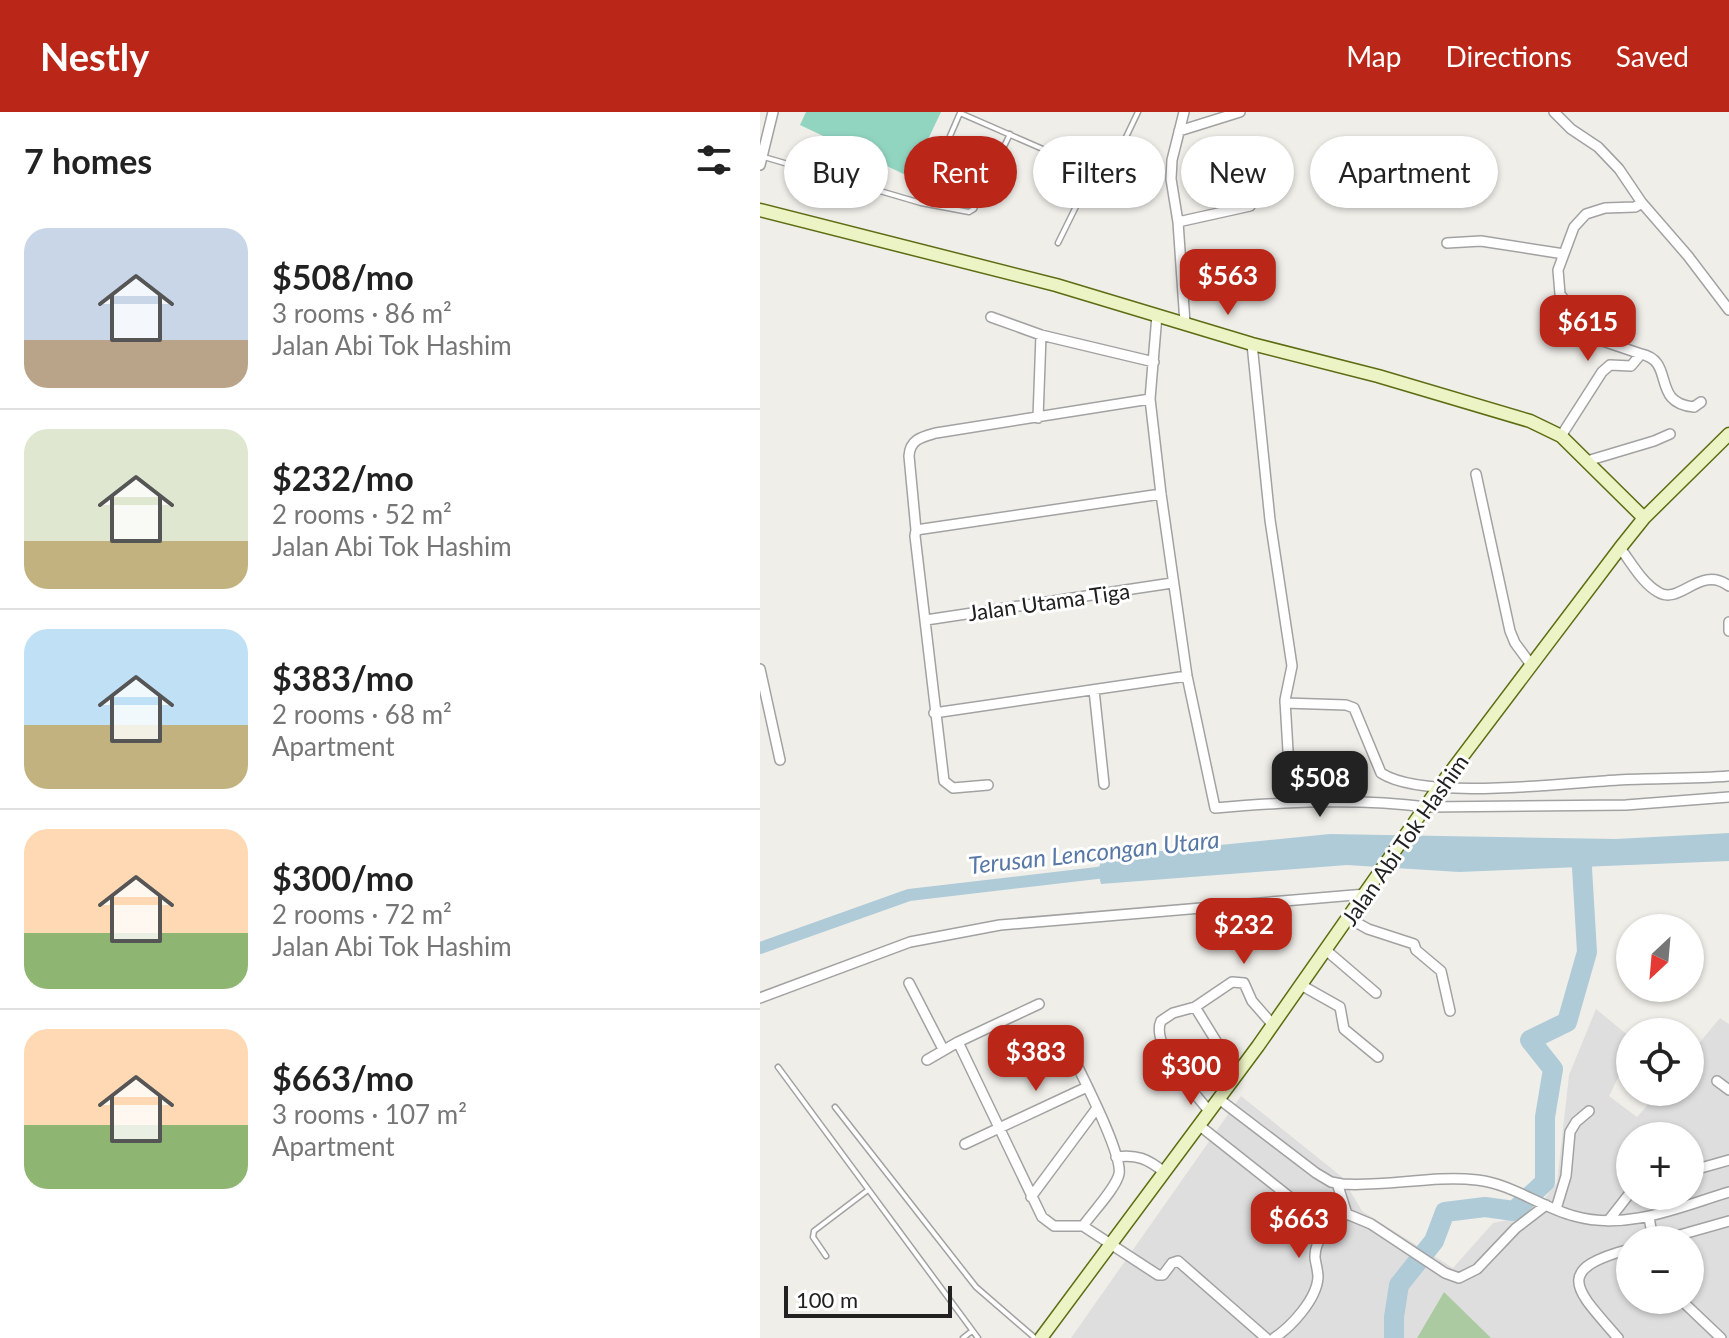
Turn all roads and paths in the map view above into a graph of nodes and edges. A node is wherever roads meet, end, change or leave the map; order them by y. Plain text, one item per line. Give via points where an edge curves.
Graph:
1 (773, 112) edge
2 (1138, 112) edge
3 (1184, 112) edge
4 (1240, 112) edge
5 (1554, 112) edge
6 (960, 113) edge
7 (1179, 131) junction
8 (1010, 134) joint
9 (950, 136) edge
10 (1127, 136) edge
11 (1033, 145) edge
12 (761, 159) edge
13 (904, 198) edge
14 (1642, 203) junction
15 (943, 208) edge
16 (974, 208) edge
17 (1075, 208) edge
18 (1241, 208) edge
19 (760, 210) edge
20 (1178, 222) junction
21 (1058, 243) dead end
22 (1447, 243) dead end
23 (1564, 254) junction
24 (1729, 310) edge
25 (1157, 315) junction
26 (991, 317) dead end
27 (1185, 323) junction
28 (1041, 335) junction
29 (1252, 344) junction
30 (1641, 354) junction
31 (1154, 362) junction
32 (1150, 399) junction
33 (1701, 402) dead end
34 (1038, 418) junction
35 (1670, 434) dead end
36 (1561, 436) junction
37 (1727, 440) edge
38 (1587, 461) junction
39 (1476, 474) dead end
40 (1161, 494) junction
41 (1644, 518) junction
42 (916, 530) junction
43 (1620, 548) junction
44 (1172, 583) junction
45 (1729, 586) edge
46 (926, 620) junction
47 (1729, 622) edge
48 (1729, 631) edge
49 (1532, 666) junction
50 (760, 669) edge
51 (1187, 676) junction
52 (1094, 690) junction
53 (1285, 703) junction
54 (934, 713) junction
55 (765, 729) edge
56 (780, 760) dead end
57 (1729, 776) edge
58 (1104, 784) dead end
59 (988, 785) dead end
60 (1440, 786) junction
61 (1729, 797) edge
62 (1291, 802) junction
63 (1427, 807) junction
64 (1366, 894) junction
65 (1350, 919) junction
66 (1327, 951) junction
67 (909, 983) dead end
68 (1301, 985) junction
69 (1376, 993) dead end
70 (760, 998) edge
71 (1039, 1004) dead end
72 (1195, 1007) junction
73 (1450, 1011) dead end
74 (1273, 1025) junction
75 (958, 1042) junction
76 (943, 1049) junction
77 (1073, 1057) dead end
78 (1378, 1057) dead end
79 (927, 1060) dead end
80 (778, 1067) dead end
81 (1237, 1075) junction
82 (1717, 1081) dead end
83 (1087, 1087) junction
84 (1729, 1090) edge
85 (1219, 1099) junction
86 (835, 1107) dead end
87 (1097, 1108) junction
88 (1589, 1111) dead end
89 (1210, 1112) junction
90 (1200, 1126) junction
91 (999, 1128) junction
92 (965, 1144) dead end
93 (1116, 1157) junction
94 (1729, 1160) edge
95 (1704, 1167) edge
96 (1164, 1172) junction
97 (1337, 1183) junction
98 (868, 1189) junction
99 (1729, 1192) edge
100 (1031, 1197) junction
101 (1296, 1202) dead end
102 (1546, 1205) junction
103 (1617, 1210) edge
104 (1347, 1214) junction
105 (1649, 1217) junction
106 (1608, 1221) junction
107 (1729, 1221) edge
108 (1083, 1226) junction
109 (1651, 1226) edge
110 (1704, 1228) edge
111 (1112, 1243) junction
112 (1616, 1254) edge
113 (826, 1256) dead end
114 (1696, 1314) edge
115 (972, 1331) junction
116 (963, 1338) edge
117 (978, 1338) edge
118 (1035, 1338) edge
119 (1041, 1338) edge
120 (1266, 1338) edge
121 (1274, 1338) edge
122 (1618, 1338) edge
123 (1721, 1338) edge

1 - 12 street
2 - 10 lane
3 - 7 street
4 - 7 street
5 - 14 street via 1598,147
6 - 8 lane
6 - 9 lane
7 - 20 street via 1171,179
8 - 11 lane
12 - 13 lane
14 - 23 street via 1586,214 1574,227
14 - 24 street
15 - 16 lane
17 - 21 lane
18 - 20 street
19 - 25 main road
20 - 27 street
22 - 23 street via 1481,241
23 - 30 street via 1558,270 1560,294 1586,329 1597,339
25 - 27 main road
25 - 31 street
26 - 28 street
27 - 29 main road
28 - 31 street
28 - 34 street
29 - 36 main road via 1489,408
29 - 53 street via 1292,666
30 - 33 street via 1661,366 1667,394 1676,402 1694,407
30 - 36 street via 1631,366 1610,365 1602,372
31 - 32 street
32 - 34 street
32 - 40 street
34 - 42 street via 914,441 909,456
35 - 38 street
36 - 38 main road
37 - 41 main road, Jalan Abi Tok Hashim
38 - 41 main road
39 - 49 street via 1510,631
40 - 42 street
40 - 44 street
41 - 43 main road, Jalan Abi Tok Hashim
42 - 46 street
43 - 45 street via 1651,587 1665,596 1707,579
43 - 49 main road, Jalan Abi Tok Hashim
44 - 46 street, Jalan Utama Tiga
44 - 51 street
46 - 54 street
47 - 48 street
49 - 60 main road, Jalan Abi Tok Hashim
50 - 55 street
51 - 52 street
51 - 62 street via 1215,808
52 - 54 street
52 - 58 street
53 - 60 street via 1350,705 1381,773
53 - 62 street
54 - 59 street via 946,785
55 - 56 street
57 - 60 street via 1538,787
60 - 63 main road, Jalan Abi Tok Hashim
61 - 63 street via 1626,805
62 - 63 street
63 - 64 main road, Jalan Abi Tok Hashim
64 - 65 main road, Jalan Abi Tok Hashim
64 - 70 street via 1000,925 910,942
65 - 66 main road, Jalan Abi Tok Hashim
65 - 73 street via 1414,944 1441,971
66 - 68 main road, Jalan Abi Tok Hashim
66 - 69 street
67 - 76 street
68 - 74 main road, Jalan Abi Tok Hashim
68 - 78 street via 1340,1007 1344,1029
71 - 75 street
72 - 74 street via 1232,982 1242,982
72 - 81 street
72 - 89 street via 1167,1017 1158,1034 1179,1073
74 - 81 main road, Jalan Abi Tok Hashim
75 - 76 street
75 - 91 street
76 - 79 street
77 - 83 street
80 - 98 lane
81 - 85 main road, Jalan Abi Tok Hashim
82 - 84 street
83 - 87 street
83 - 91 street
85 - 89 main road, Jalan Abi Tok Hashim
85 - 97 street via 1307,1167
86 - 118 lane via 976,1287
87 - 93 street
87 - 100 street
88 - 102 street via 1570,1132 1566,1176
89 - 90 main road, Jalan Abi Tok Hashim
90 - 96 main road, Jalan Abi Tok Hashim
90 - 101 street
91 - 92 street
91 - 100 street
93 - 96 street via 1139,1156
93 - 108 street via 1117,1180
94 - 95 street
96 - 111 main road, Jalan Abi Tok Hashim
97 - 102 street via 1487,1182
97 - 104 street
98 - 113 lane via 814,1231
98 - 115 lane
99 - 105 street
100 - 108 street via 1048,1223
102 - 104 street via 1471,1274 1459,1278
102 - 106 street
103 - 106 street
104 - 121 street via 1321,1237 1313,1291
105 - 106 street
105 - 109 street
107 - 110 street
108 - 111 street
111 - 119 main road, Jalan Abi Tok Hashim
111 - 120 street via 1160,1275 1178,1261
112 - 122 street via 1589,1263 1578,1281 1581,1293
114 - 123 street
115 - 116 lane
115 - 117 lane

